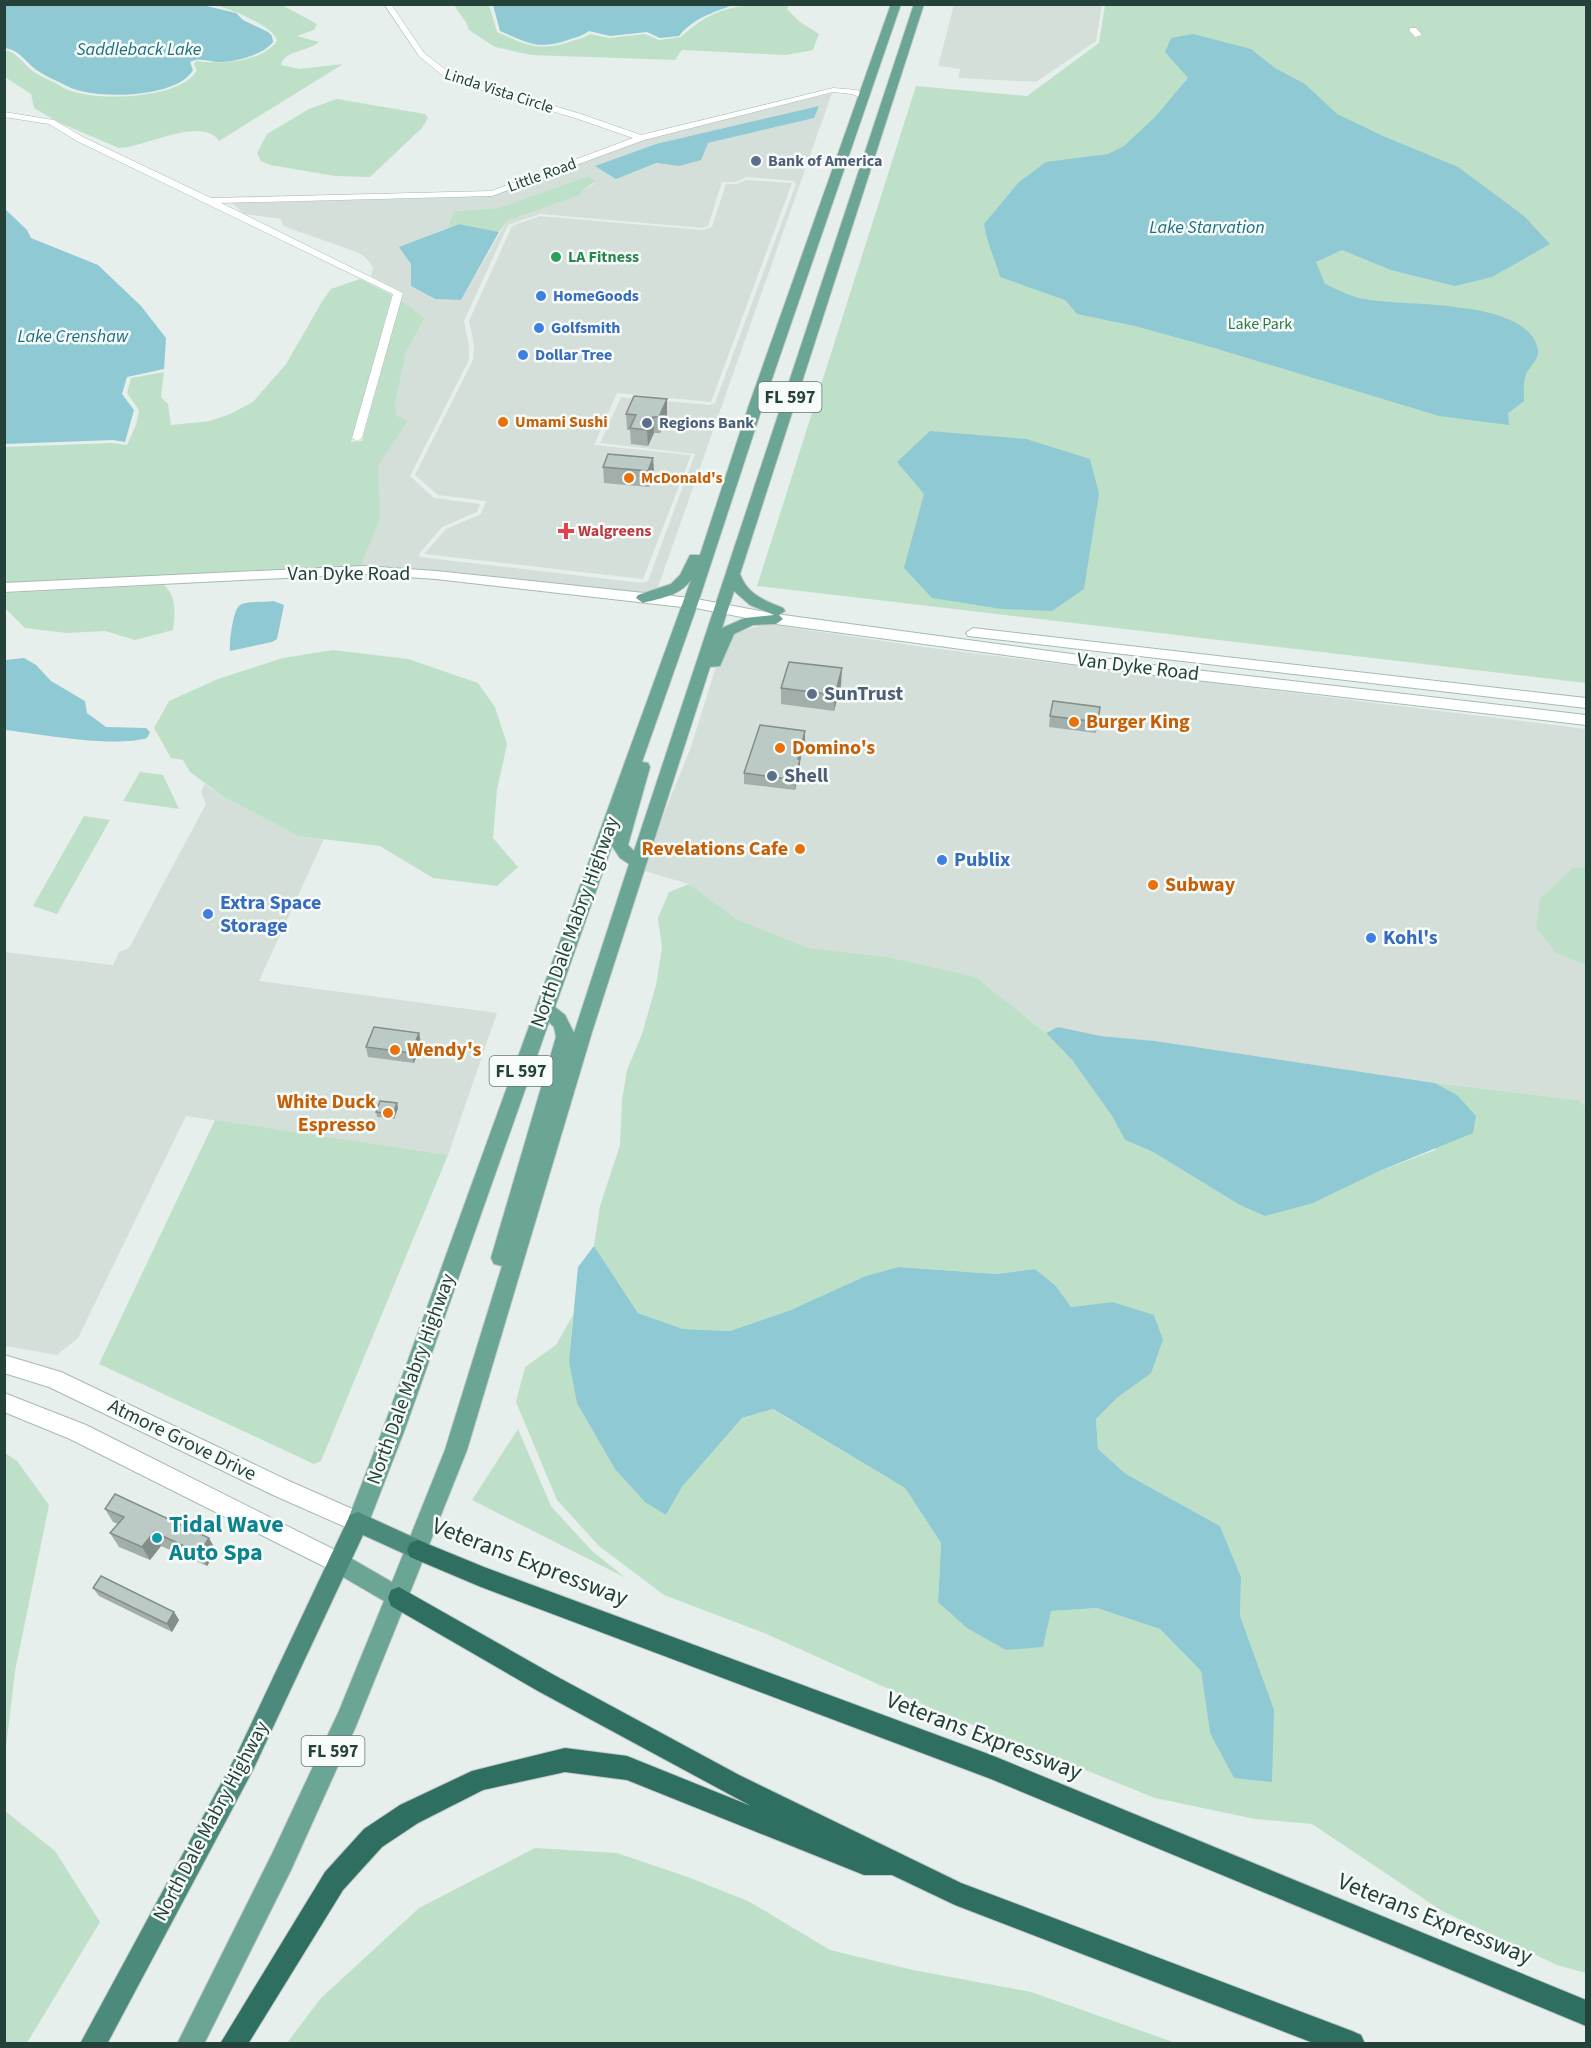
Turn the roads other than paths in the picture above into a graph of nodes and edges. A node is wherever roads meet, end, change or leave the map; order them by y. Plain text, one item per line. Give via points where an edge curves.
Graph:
1 (387, 4) edge
2 (896, 4) edge
3 (919, 4) edge
4 (863, 97) junction
5 (4, 114) edge
6 (641, 138) junction
7 (210, 201) junction
8 (849, 221) junction
9 (816, 237) junction
10 (813, 329) junction
11 (357, 438) dead end
12 (732, 573) junction
13 (4, 588) edge
14 (643, 598) junction
15 (691, 603) junction
16 (720, 607) junction
17 (777, 615) junction
18 (1161, 671) junction
19 (1456, 688) junction
20 (1587, 703) edge
21 (649, 716) junction
22 (1587, 720) edge
23 (655, 811) junction
24 (638, 862) junction
25 (543, 1010) junction
26 (503, 1292) junction
27 (4, 1364) edge
28 (4, 1402) edge
29 (358, 1522) junction
30 (418, 1550) junction
31 (339, 1563) junction
32 (399, 1598) junction
33 (897, 1864) junction
34 (1587, 2013) edge
35 (93, 2043) edge
36 (190, 2043) edge
37 (234, 2043) edge
38 (1352, 2043) edge

1 - 6 street, Linda Vista Circle via 432,68 451,78
2 - 4 main road, North Dale Mabry Highway / FL 597
3 - 8 main road, North Dale Mabry Highway / FL 597
4 - 6 street, Little Road via 833,90
4 - 9 main road, North Dale Mabry Highway / FL 597
5 - 7 street, Little Road via 51,122
6 - 7 street, Little Road via 492,193
7 - 11 street, Little Road via 398,293
8 - 9 main road
8 - 10 main road, North Dale Mabry Highway / FL 597
9 - 10 main road via 825,237 831,249 808,315
9 - 14 main road via 803,252 784,302 689,576 676,589
9 - 15 main road, North Dale Mabry Highway / FL 597
10 - 12 main road, North Dale Mabry Highway / FL 597
12 - 16 main road, North Dale Mabry Highway / FL 597
12 - 17 main road via 744,595
13 - 14 main road, Van Dyke Road via 363,570
14 - 15 main road, Van Dyke Road
15 - 16 main road, Van Dyke Road
15 - 21 main road, North Dale Mabry Highway / FL 597
16 - 17 main road, Van Dyke Road
16 - 23 main road, North Dale Mabry Highway / FL 597
17 - 18 main road, Van Dyke Road
17 - 19 main road, Van Dyke Road
17 - 23 main road via 750,621 728,632 687,748
18 - 19 main road via 1180,665 1353,683
18 - 22 main road, Van Dyke Road
19 - 20 main road, Van Dyke Road
21 - 24 main road via 652,735 620,846
21 - 25 main road, North Dale Mabry Highway / FL 597
23 - 24 main road, North Dale Mabry Highway / FL 597
24 - 26 main road, North Dale Mabry Highway / FL 597
25 - 26 main road via 557,1018 565,1037 500,1262
25 - 29 main road, North Dale Mabry Highway / FL 597
26 - 30 main road, North Dale Mabry Highway / FL 597 via 456,1450
27 - 29 main road, Atmore Grove Drive via 54,1379
28 - 31 main road, Atmore Grove Drive via 88,1437
29 - 30 highway, Veterans Expressway
29 - 31 highway, North Dale Mabry Highway / FL 597
30 - 32 main road, North Dale Mabry Highway / FL 597
30 - 34 highway, Veterans Expressway via 991,1767
31 - 32 main road
31 - 35 highway, North Dale Mabry Highway / FL 597 via 245,1762
32 - 33 highway via 731,1783
32 - 36 main road, North Dale Mabry Highway / FL 597 via 282,1861
33 - 37 highway via 864,1863 627,1768 565,1760 480,1779 409,1814 373,1838 334,1881
33 - 38 highway via 955,1893

